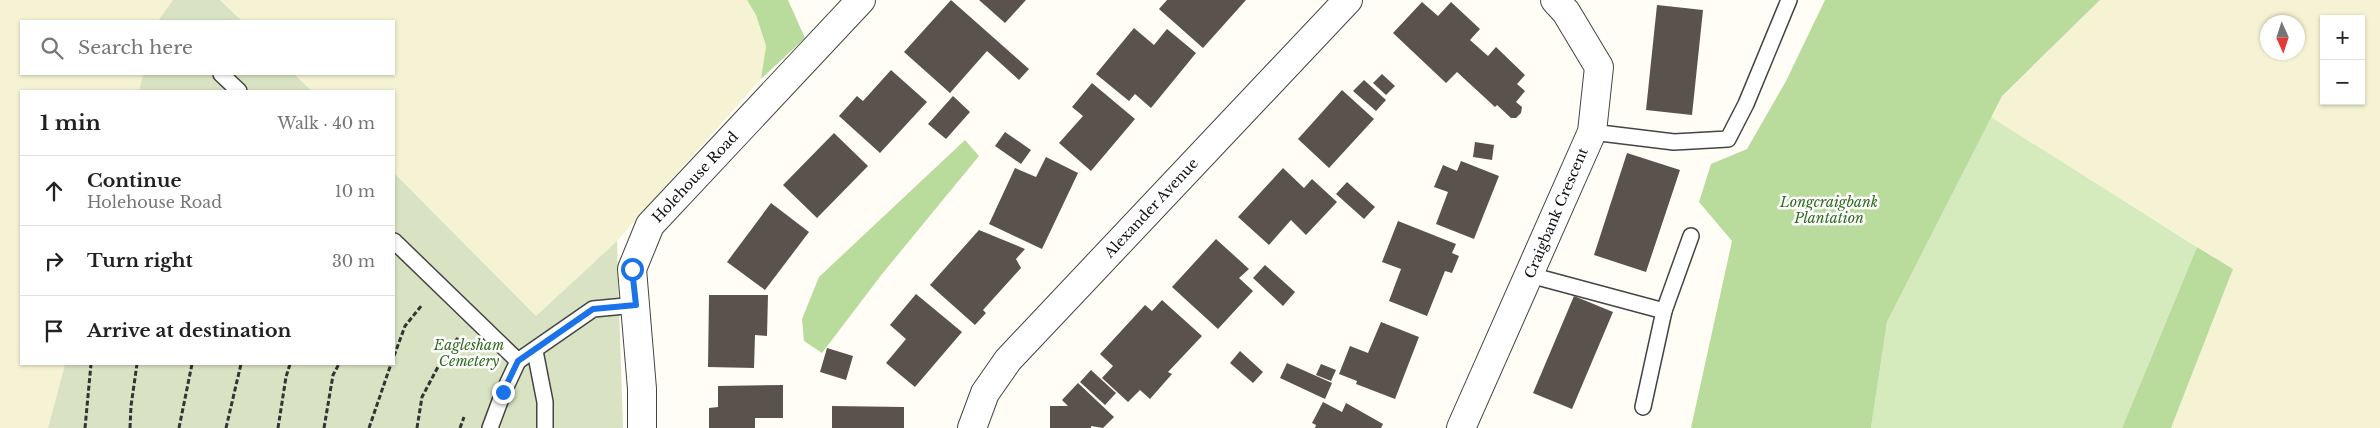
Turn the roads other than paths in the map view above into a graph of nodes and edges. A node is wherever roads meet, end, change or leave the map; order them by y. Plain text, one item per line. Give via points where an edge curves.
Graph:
1 (861, 0) edge
2 (1348, 0) edge
3 (1554, 0) edge
4 (1789, 0) edge
5 (222, 75) edge
6 (238, 90) edge
7 (1592, 132) junction
8 (1691, 236) dead end
9 (395, 242) edge
10 (1530, 275) junction
11 (636, 305) junction
12 (1664, 311) junction
13 (535, 351) junction
14 (518, 361) junction
15 (1643, 407) dead end
16 (490, 428) edge
17 (545, 428) edge
18 (642, 428) edge
19 (972, 428) edge
20 (1460, 428) edge

1 - 11 street, Holehouse Road via 650,225 632,269
2 - 19 street, Alexander Avenue via 1008,360 985,393
3 - 7 street, Craigbank Crescent via 1566,12 1599,67
4 - 7 lane via 1728,139 1674,142
5 - 6 lane
7 - 10 street, Craigbank Crescent
8 - 12 lane
9 - 14 lane
10 - 12 lane
10 - 20 street, Craigbank Crescent
11 - 13 lane via 593,309
11 - 18 street, Holehouse Road
12 - 15 lane
13 - 14 lane
13 - 17 lane via 545,402
14 - 16 lane

